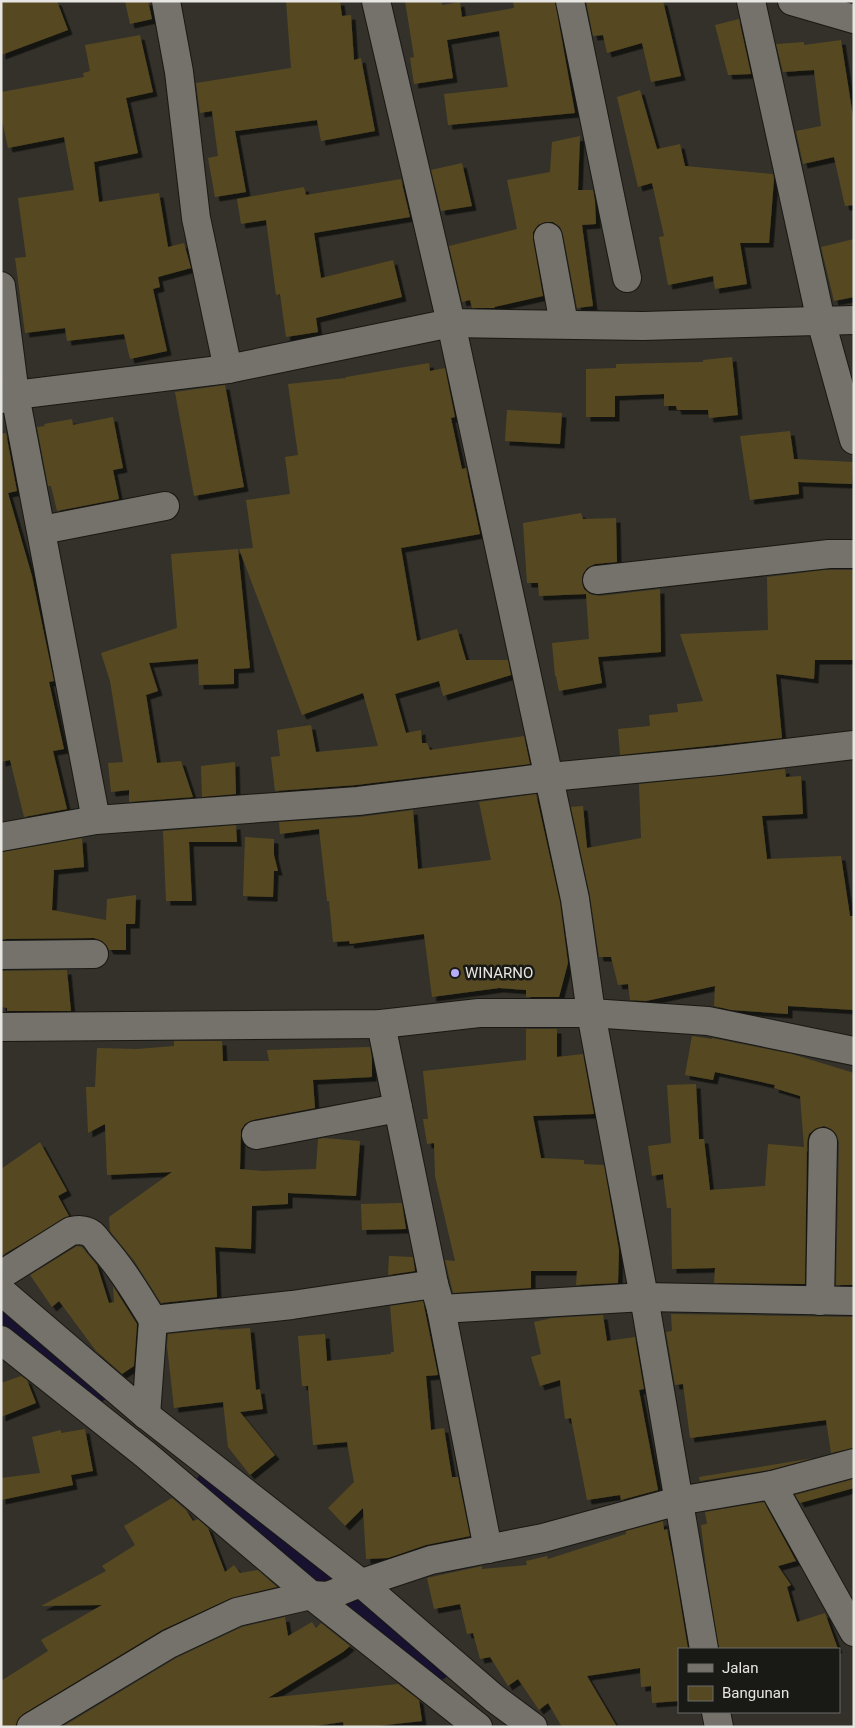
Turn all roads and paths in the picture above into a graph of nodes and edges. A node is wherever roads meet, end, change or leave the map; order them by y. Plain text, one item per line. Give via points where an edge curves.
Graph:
1 (166, 1) edge
2 (376, 1) edge
3 (570, 1) edge
4 (751, 1) edge
5 (792, 1) edge
6 (854, 19) edge
7 (548, 237) dead end
8 (627, 278) dead end
9 (1, 286) edge
10 (854, 320) edge
11 (821, 321) junction
12 (451, 323) junction
13 (564, 324) junction
14 (228, 369) junction
15 (8, 397) edge
16 (854, 440) edge
17 (165, 506) dead end
18 (42, 530) junction
19 (854, 554) edge
20 (597, 580) dead end
21 (854, 745) edge
22 (550, 777) junction
23 (96, 820) junction
24 (1, 837) edge
25 (94, 954) dead end
26 (1, 955) edge
27 (591, 1013) junction
28 (381, 1024) junction
29 (1, 1027) edge
30 (854, 1051) edge
31 (398, 1108) junction
32 (256, 1135) dead end
33 (823, 1142) dead end
34 (1, 1274) edge
35 (1, 1291) edge
36 (437, 1296) junction
37 (644, 1297) junction
38 (820, 1301) junction
39 (854, 1301) edge
40 (153, 1320) junction
41 (1, 1340) edge
42 (146, 1415) junction
43 (854, 1463) edge
44 (772, 1485) junction
45 (678, 1501) junction
46 (488, 1549) junction
47 (338, 1591) junction
48 (854, 1632) edge
49 (704, 1648) edge
50 (716, 1713) edge
51 (31, 1727) edge
52 (478, 1727) edge
53 (533, 1727) edge
54 (719, 1727) edge

1 - 14 street via 179,72 196,218
2 - 12 street
3 - 8 street
4 - 11 street
5 - 6 street
7 - 13 street
9 - 15 street
10 - 11 street
11 - 13 street via 643,326
11 - 16 street
12 - 13 street
12 - 14 street
12 - 22 street
14 - 15 street
15 - 18 street
17 - 18 street
18 - 23 street
19 - 20 street
21 - 22 street
22 - 23 street via 358,801
22 - 27 street via 575,899
23 - 24 street
25 - 26 street
27 - 28 street via 479,1013
27 - 30 street via 708,1021
27 - 37 street
28 - 29 street
28 - 31 street
31 - 32 street
31 - 36 street
33 - 38 street
34 - 40 street via 71,1231 87,1232 107,1251
35 - 42 street
36 - 37 street
36 - 40 street via 292,1304
36 - 46 street
37 - 38 street
37 - 45 street
38 - 39 street
40 - 42 street
41 - 47 street via 146,1455
42 - 47 street
43 - 44 street
44 - 45 street
44 - 48 street
45 - 46 street via 543,1538
45 - 49 street
46 - 47 street via 431,1560
47 - 51 street via 237,1612 169,1644
47 - 52 street
47 - 53 street
50 - 54 street

